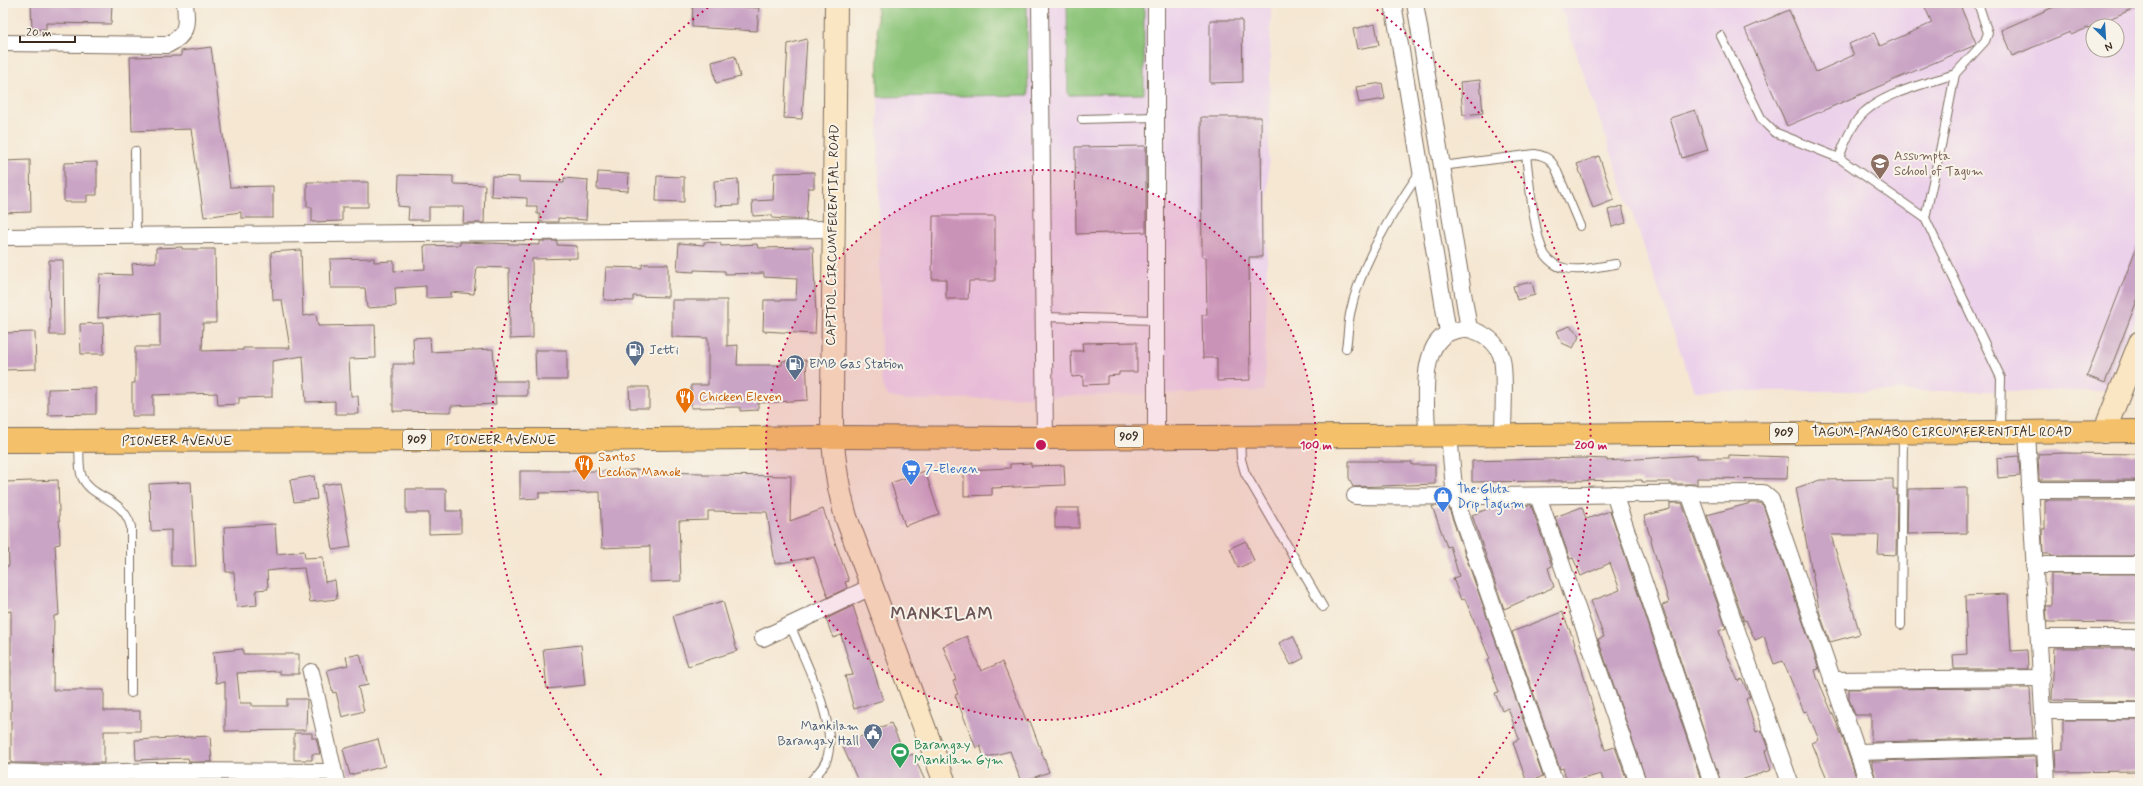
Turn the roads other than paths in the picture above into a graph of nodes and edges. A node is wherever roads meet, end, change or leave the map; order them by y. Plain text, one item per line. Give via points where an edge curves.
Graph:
1 (185, 3) edge
2 (836, 3) edge
3 (1040, 3) edge
4 (1156, 3) edge
5 (1393, 3) edge
6 (1415, 3) edge
7 (1978, 3) edge
8 (1721, 36) dead end
9 (3, 43) edge
10 (1955, 74) junction
11 (1156, 117) junction
12 (1082, 119) dead end
13 (134, 151) dead end
14 (1526, 155) junction
15 (1839, 158) junction
16 (1442, 166) junction
17 (1421, 170) junction
18 (1925, 218) junction
19 (1580, 226) dead end
20 (832, 229) junction
21 (136, 236) junction
22 (3, 238) edge
23 (1616, 264) dead end
24 (1464, 294) junction
25 (1442, 297) junction
26 (1043, 317) junction
27 (1156, 320) junction
28 (1469, 329) junction
29 (1448, 332) junction
30 (2140, 342) edge
31 (1346, 348) dead end
32 (2140, 431) edge
33 (1904, 432) junction
34 (2000, 432) junction
35 (2027, 432) junction
36 (2104, 432) junction
37 (1503, 434) junction
38 (1427, 435) junction
39 (1449, 435) junction
40 (1156, 436) junction
41 (1240, 436) junction
42 (832, 437) junction
43 (1045, 438) junction
44 (3, 441) edge
45 (79, 441) junction
46 (2029, 490) junction
47 (2140, 490) edge
48 (1688, 493) junction
49 (1614, 494) junction
50 (1355, 496) dead end
51 (1538, 496) junction
52 (1455, 498) junction
53 (2034, 565) junction
54 (2140, 565) edge
55 (871, 587) junction
56 (1323, 607) dead end
57 (790, 625) junction
58 (1900, 625) dead end
59 (763, 638) dead end
60 (2040, 638) junction
61 (2140, 638) edge
62 (311, 672) dead end
63 (2042, 678) junction
64 (1832, 680) junction
65 (131, 693) dead end
66 (2044, 711) junction
67 (2140, 711) edge
68 (2045, 747) junction
69 (1858, 752) junction
70 (3, 772) edge
71 (155, 777) edge
72 (65, 778) edge
73 (249, 778) edge
74 (335, 778) edge
75 (809, 783) edge
76 (945, 783) edge
77 (1555, 783) edge
78 (1638, 783) edge
79 (1712, 783) edge
80 (1790, 783) edge
81 (1868, 783) edge
82 (2047, 783) edge

1 - 9 street via 185,31 178,40 167,45
2 - 20 main road, CAPITOL CIRCUMFERENTIAL ROAD
3 - 26 street
4 - 11 street
5 - 17 street
6 - 16 street
7 - 10 lane via 1988,33 1985,41
8 - 15 lane via 1767,128
10 - 15 lane via 1887,98 1872,107 1859,118 1849,133
10 - 18 lane
11 - 12 lane
11 - 27 street
13 - 21 lane
14 - 16 lane
14 - 19 lane via 1535,154 1551,160
14 - 23 lane via 1538,232 1546,256 1563,268 1575,270
15 - 18 lane
16 - 17 street
16 - 24 street
17 - 25 street
17 - 31 lane via 1381,237 1359,283 1350,314
18 - 34 lane via 2001,378
20 - 21 street
20 - 42 main road, CAPITOL CIRCUMFERENTIAL ROAD
21 - 22 street
24 - 25 street
24 - 28 street
25 - 29 street
26 - 27 lane
26 - 43 street
27 - 40 street
28 - 29 street
28 - 37 street via 1487,337 1500,354 1503,368
29 - 38 street via 1436,342 1428,359
30 - 36 main road
32 - 36 highway, TAGUM-PANABO CIRCUMFERENTIAL ROAD / 909
33 - 34 highway, TAGUM-PANABO CIRCUMFERENTIAL ROAD / 909
33 - 37 highway, TAGUM-PANABO CIRCUMFERENTIAL ROAD / 909
33 - 58 lane
34 - 35 highway, TAGUM-PANABO CIRCUMFERENTIAL ROAD / 909
35 - 36 highway, TAGUM-PANABO CIRCUMFERENTIAL ROAD / 909
35 - 46 street
37 - 39 highway, TAGUM-PANABO CIRCUMFERENTIAL ROAD / 909
38 - 39 highway, TAGUM-PANABO CIRCUMFERENTIAL ROAD / 909
38 - 41 highway, TAGUM-PANABO CIRCUMFERENTIAL ROAD / 909
39 - 52 street
40 - 41 highway, TAGUM-PANABO CIRCUMFERENTIAL ROAD / 909
40 - 43 highway, TAGUM-PANABO CIRCUMFERENTIAL ROAD / 909
41 - 56 lane via 1245,473
42 - 43 highway, TAGUM-PANABO CIRCUMFERENTIAL ROAD / 909
42 - 45 highway, PIONEER AVENUE / 909
42 - 55 main road, CAPITOL CIRCUMFERENTIAL ROAD via 840,499
44 - 45 highway, PIONEER AVENUE / 909
45 - 65 lane via 83,478 92,488 121,507 131,527
46 - 47 street
46 - 53 street
48 - 49 street
48 - 64 street via 1763,493 1769,497
48 - 80 street
49 - 51 street
49 - 79 street
50 - 52 street
51 - 52 street
51 - 78 street
52 - 77 street
53 - 54 street
53 - 60 street
55 - 57 street
55 - 76 main road, CAPITOL CIRCUMFERENTIAL ROAD
57 - 59 street
57 - 75 lane via 815,687 830,737 828,757
60 - 61 street
60 - 63 street
62 - 74 street
63 - 64 street
63 - 66 street
64 - 69 street
66 - 67 street
66 - 68 street
68 - 69 street
68 - 82 street
69 - 81 street
70 - 72 street
71 - 72 street
71 - 73 street
73 - 74 street

